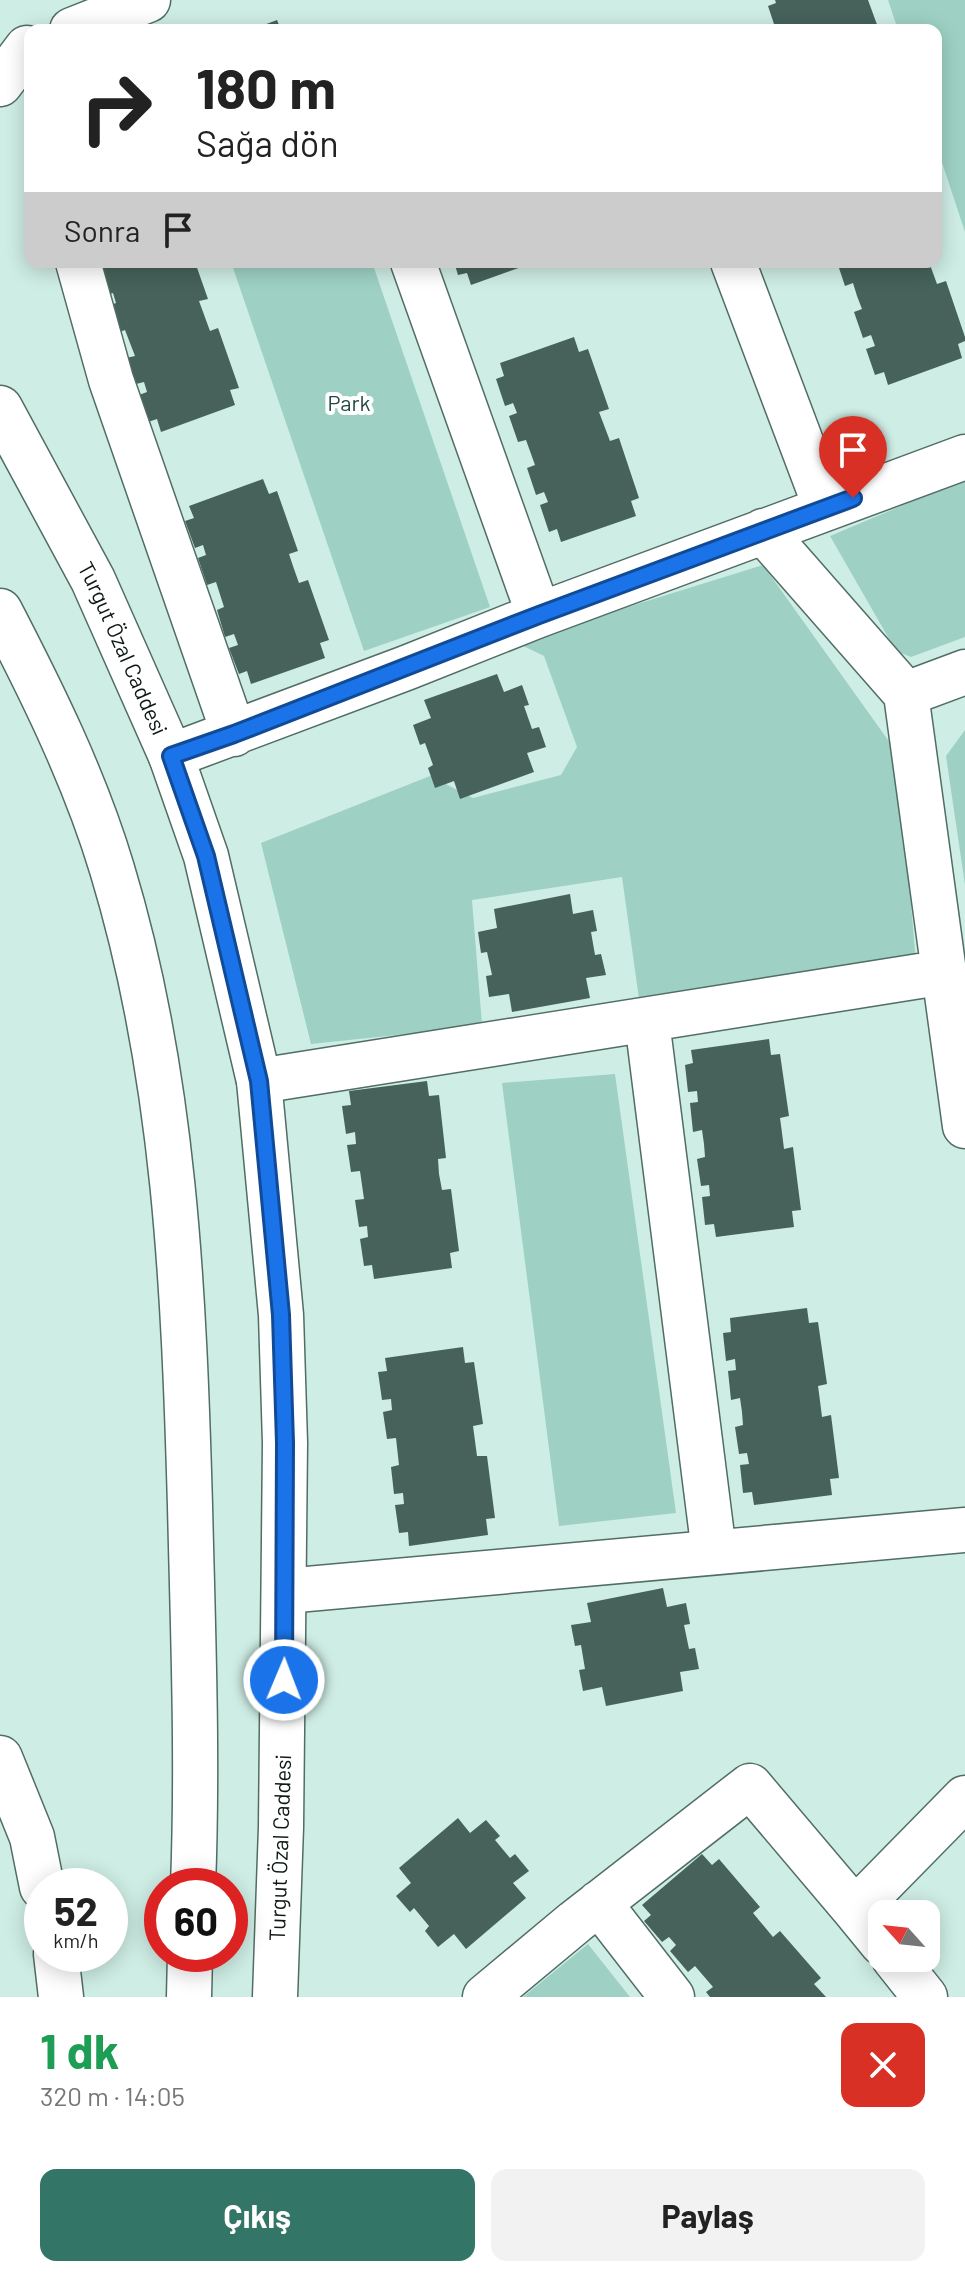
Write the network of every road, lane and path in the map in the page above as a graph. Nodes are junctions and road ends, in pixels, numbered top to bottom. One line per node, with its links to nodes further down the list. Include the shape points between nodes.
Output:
1 (148, 0): 2 (street)
2 (87, 24)
3 (19, 51): 4 (street)
4 (0, 84)
5 (80, 268): 16 (street, via 111,380)
6 (415, 268): 13 (street)
7 (735, 268): 10 (street)
8 (0, 408): 17 (street, Turgut Özal Caddesi, via 93,580)
9 (965, 457): 10 (street)
10 (826, 508): 11 (street)
11 (763, 531): 13 (street); 15 (street)
12 (0, 611): 28 (street, via 62,740 112,869 161,1089 186,1351 197,1780)
13 (539, 615): 16 (street)
14 (965, 672): 15 (street)
15 (906, 694): 18 (street)
16 (234, 734): 17 (street)
17 (171, 756): 20 (street, Turgut Özal Caddesi, via 206,856)
18 (945, 972): 19 (street); 21 (street)
19 (647, 1021): 20 (street); 23 (street)
20 (259, 1081): 24 (street, Turgut Özal Caddesi, via 281,1315)
21 (965, 1126)
22 (965, 1530): 23 (street)
23 (714, 1552): 24 (street)
24 (285, 1591): 37 (street, Turgut Özal Caddesi)
25 (0, 1758): 27 (street, via 32,1837)
26 (965, 1798): 30 (street)
27 (38, 1868)
28 (194, 1868)
29 (599, 1903): 30 (street, via 750,1786); 38 (street); 39 (street)
30 (855, 1910): 31 (street)
31 (868, 1926)
32 (58, 1972): 35 (street)
33 (190, 1972): 36 (street)
34 (905, 1972): 40 (street)
35 (61, 1997)
36 (189, 1997)
37 (275, 1997)
38 (485, 1997)
39 (672, 1997)
40 (925, 1997)

